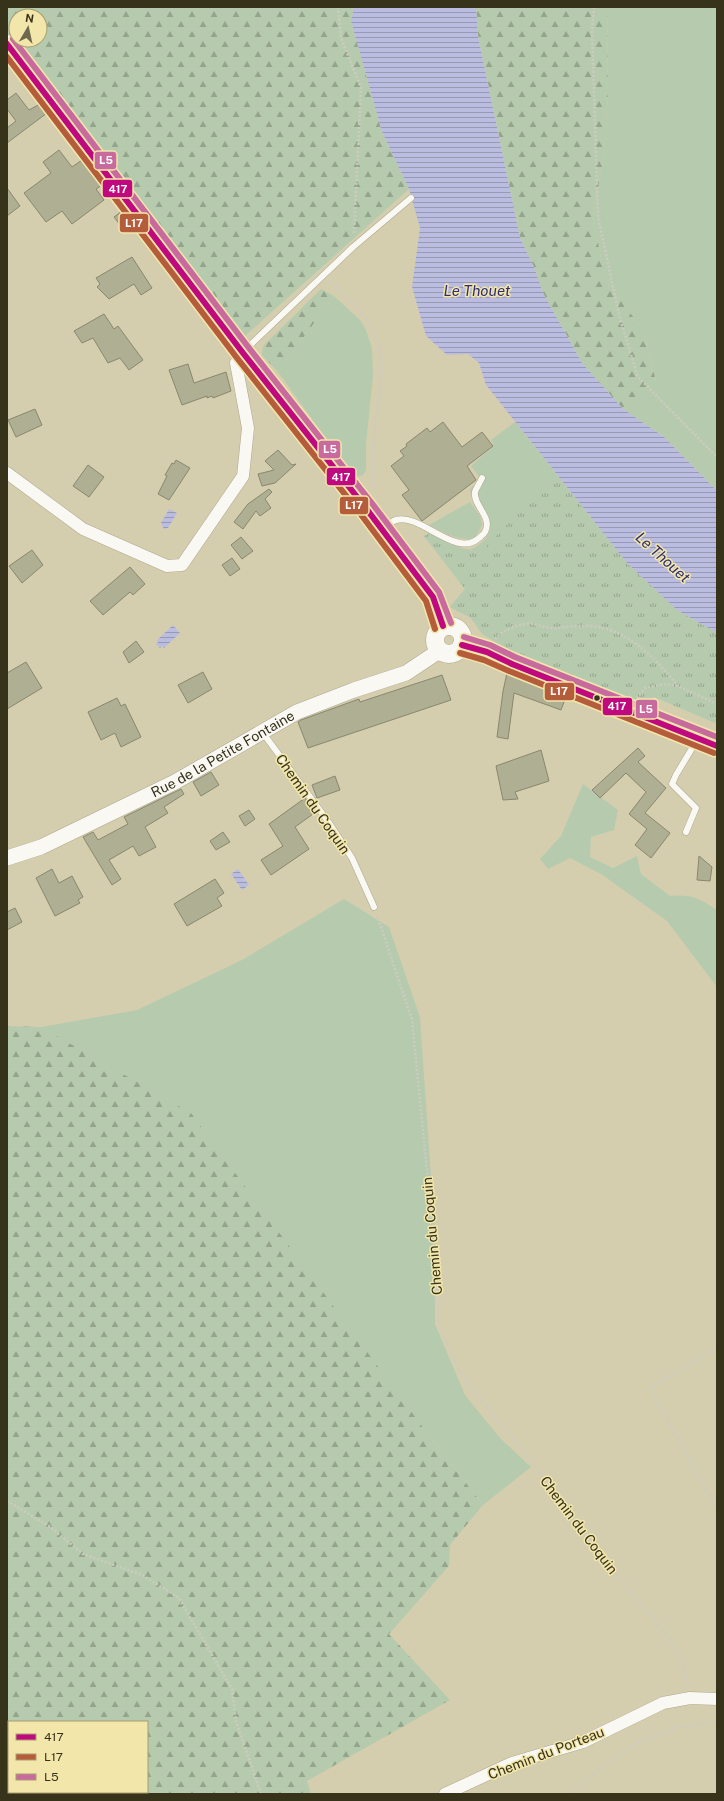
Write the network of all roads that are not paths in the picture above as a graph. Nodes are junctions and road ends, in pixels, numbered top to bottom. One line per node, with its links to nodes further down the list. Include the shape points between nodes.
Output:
1 (7, 44): 3 (main road)
2 (411, 198): 3 (lane, via 353,247)
3 (243, 352): 4 (street, via 236,363 248,428 243,476 182,565 167,566 83,529); 6 (main road)
4 (7, 473)
5 (482, 478): 6 (lane, via 475,491 475,500 487,522 485,532 476,541 463,544 449,540 406,520 396,520)
6 (382, 530): 7 (main road, via 433,597)
7 (443, 626): 8 (main road, via 457,628 462,635); 9 (main road, via 434,638)
8 (462, 645): 9 (main road, via 452,654); 11 (main road, via 487,652)
9 (439, 651): 10 (street, Rue de la Petite Fontaine, via 406,672 298,712)
10 (262, 732): 14 (street, Rue de la Petite Fontaine, via 175,782 95,822 41,847); 15 (lane, Chemin du Coquin, via 352,858)
11 (698, 738): 12 (main road); 13 (lane, via 672,784 696,808)
12 (717, 746)
13 (686, 832)
14 (7, 858)
15 (374, 907)
16 (717, 1699): 17 (street, Chemin du Porteau, via 690,1698 663,1703 583,1742 512,1763)
17 (445, 1794)

